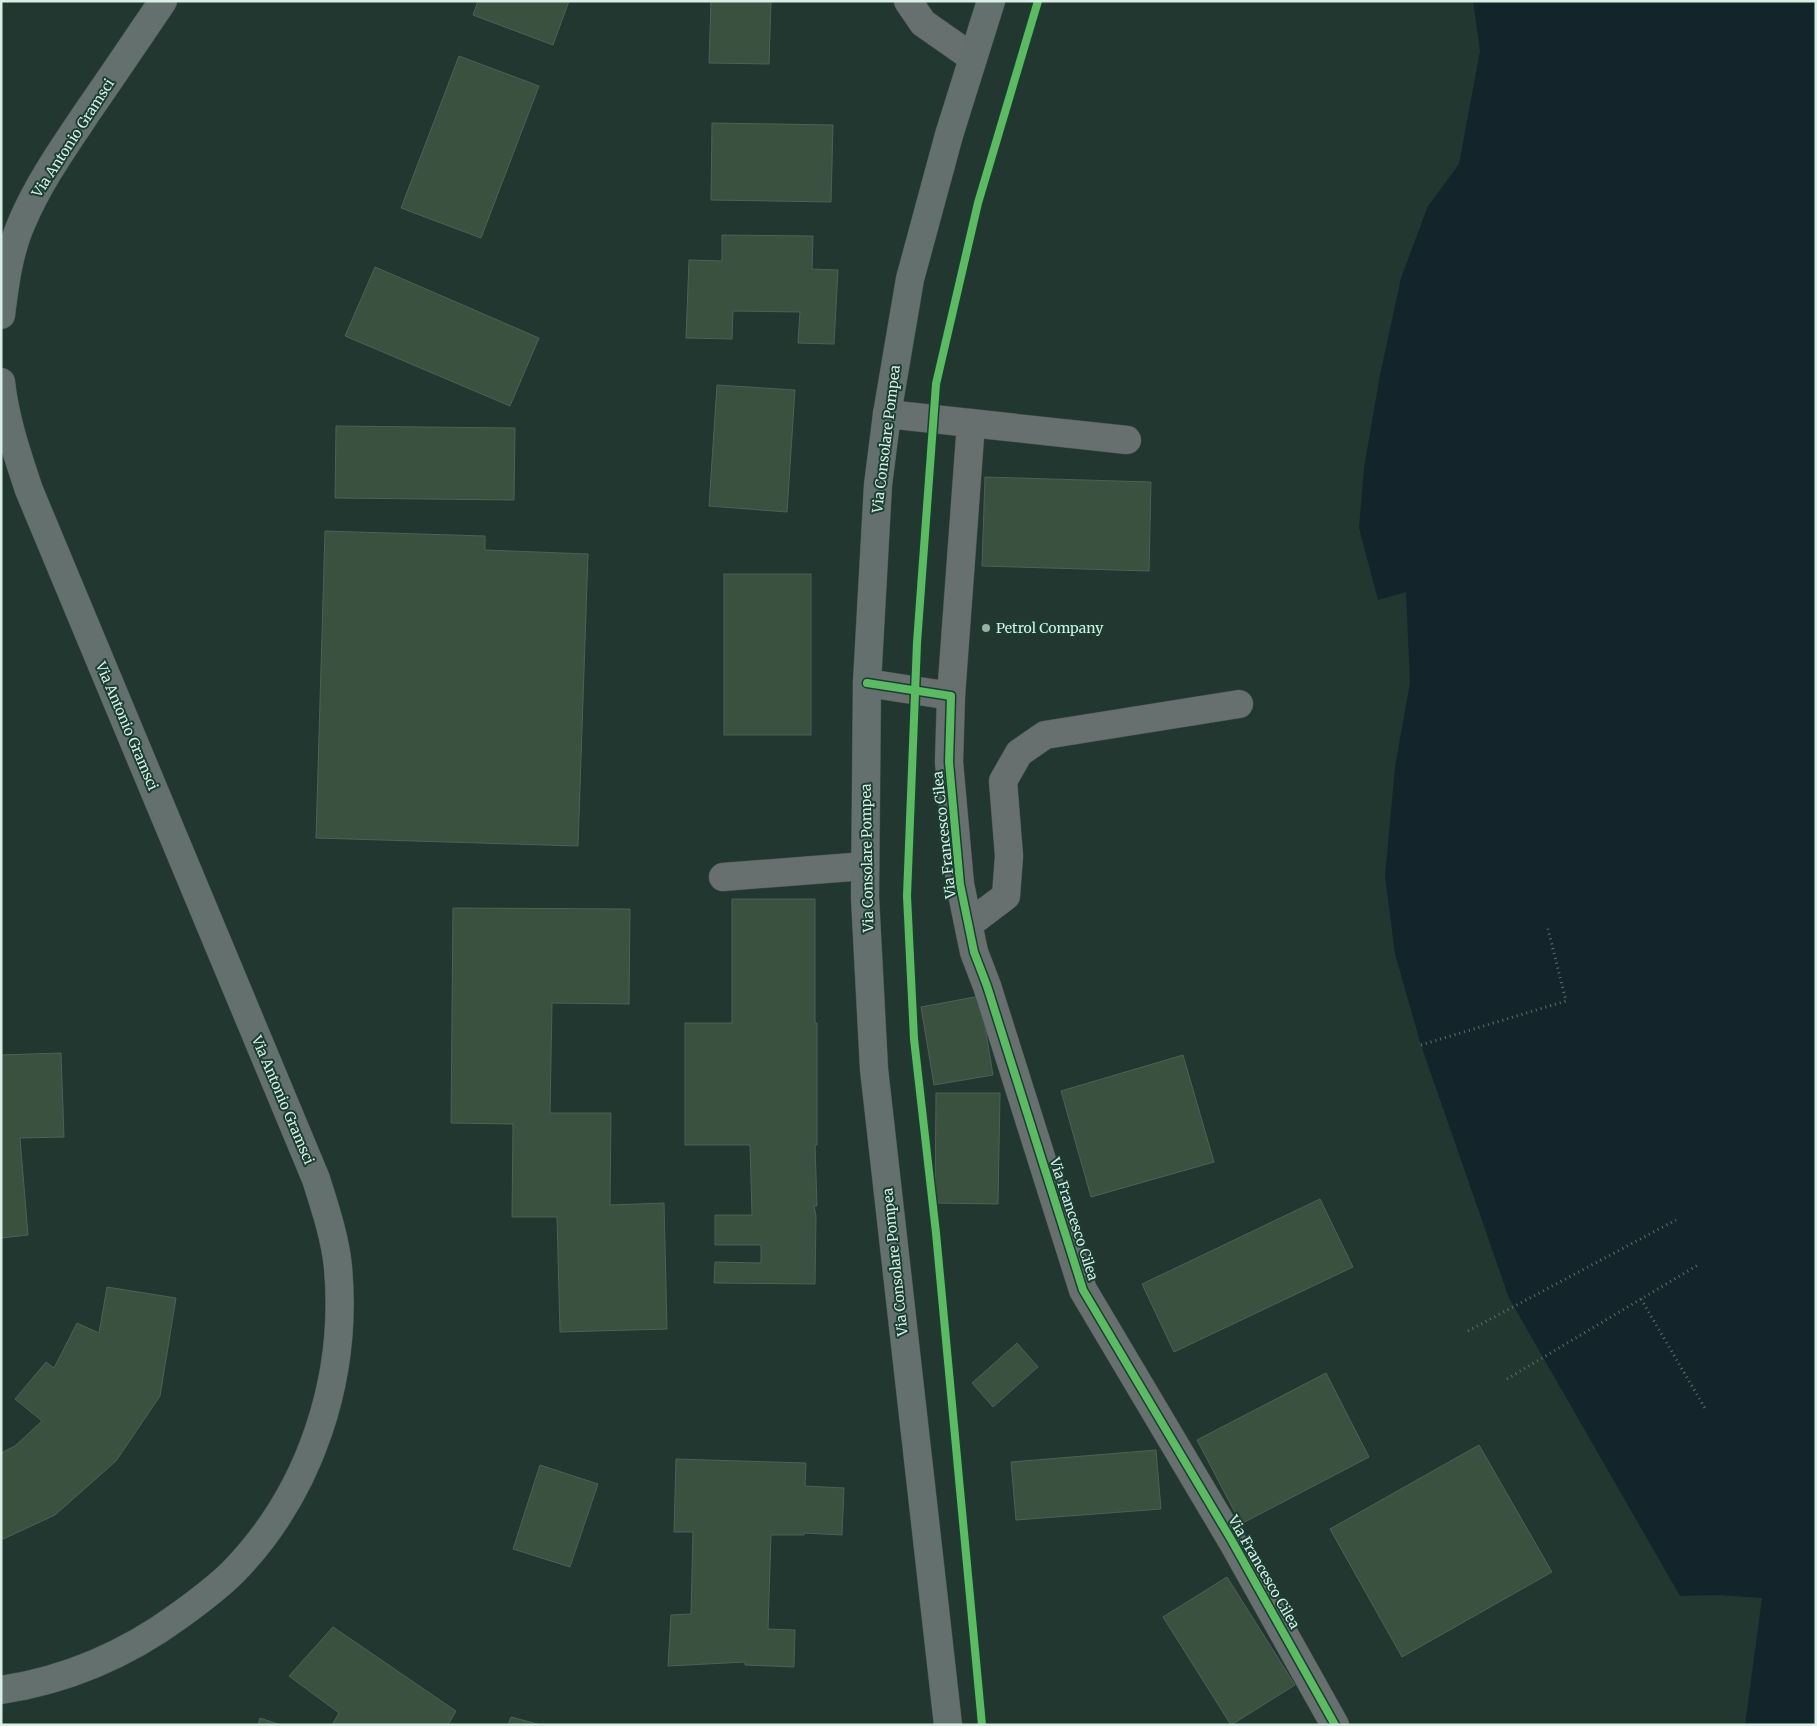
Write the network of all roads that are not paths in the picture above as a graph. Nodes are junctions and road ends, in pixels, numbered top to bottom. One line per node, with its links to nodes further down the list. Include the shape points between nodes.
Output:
1 (163, 1): 5 (main road, Via Antonio Gramsci, via 38,188 12,251)
2 (908, 1): 4 (street, via 923,23)
3 (991, 1): 4 (main road, Via Consolare Pompea)
4 (973, 58): 7 (main road, Via Consolare Pompea, via 910,279)
5 (1, 315)
6 (1, 382): 16 (main road, Via Antonio Gramsci, via 11,435 29,490 316,1180 330,1224 338,1267 339,1314 330,1393 320,1431 304,1468 260,1541 232,1572 187,1610 133,1646 57,1678)
7 (887, 414): 8 (street); 10 (main road, Via Consolare Pompea, via 878,485)
8 (971, 423): 9 (street); 11 (street, Via Francesco Cilea)
9 (1127, 440)
10 (867, 683): 11 (street); 13 (main road, Via Consolare Pompea)
11 (951, 696): 15 (street, Via Francesco Cilea, via 948,762 960,884)
12 (1239, 704): 15 (street, via 1045,735 1019,753 1003,781 1009,856 1006,896)
13 (865, 866): 14 (street); 17 (main road, Via Consolare Pompea, via 874,1070)
14 (723, 877)
15 (968, 924): 18 (street, Via Francesco Cilea, via 974,952 988,986 1083,1290 1232,1541)
16 (1, 1690)
17 (948, 1725)
18 (1335, 1725)

